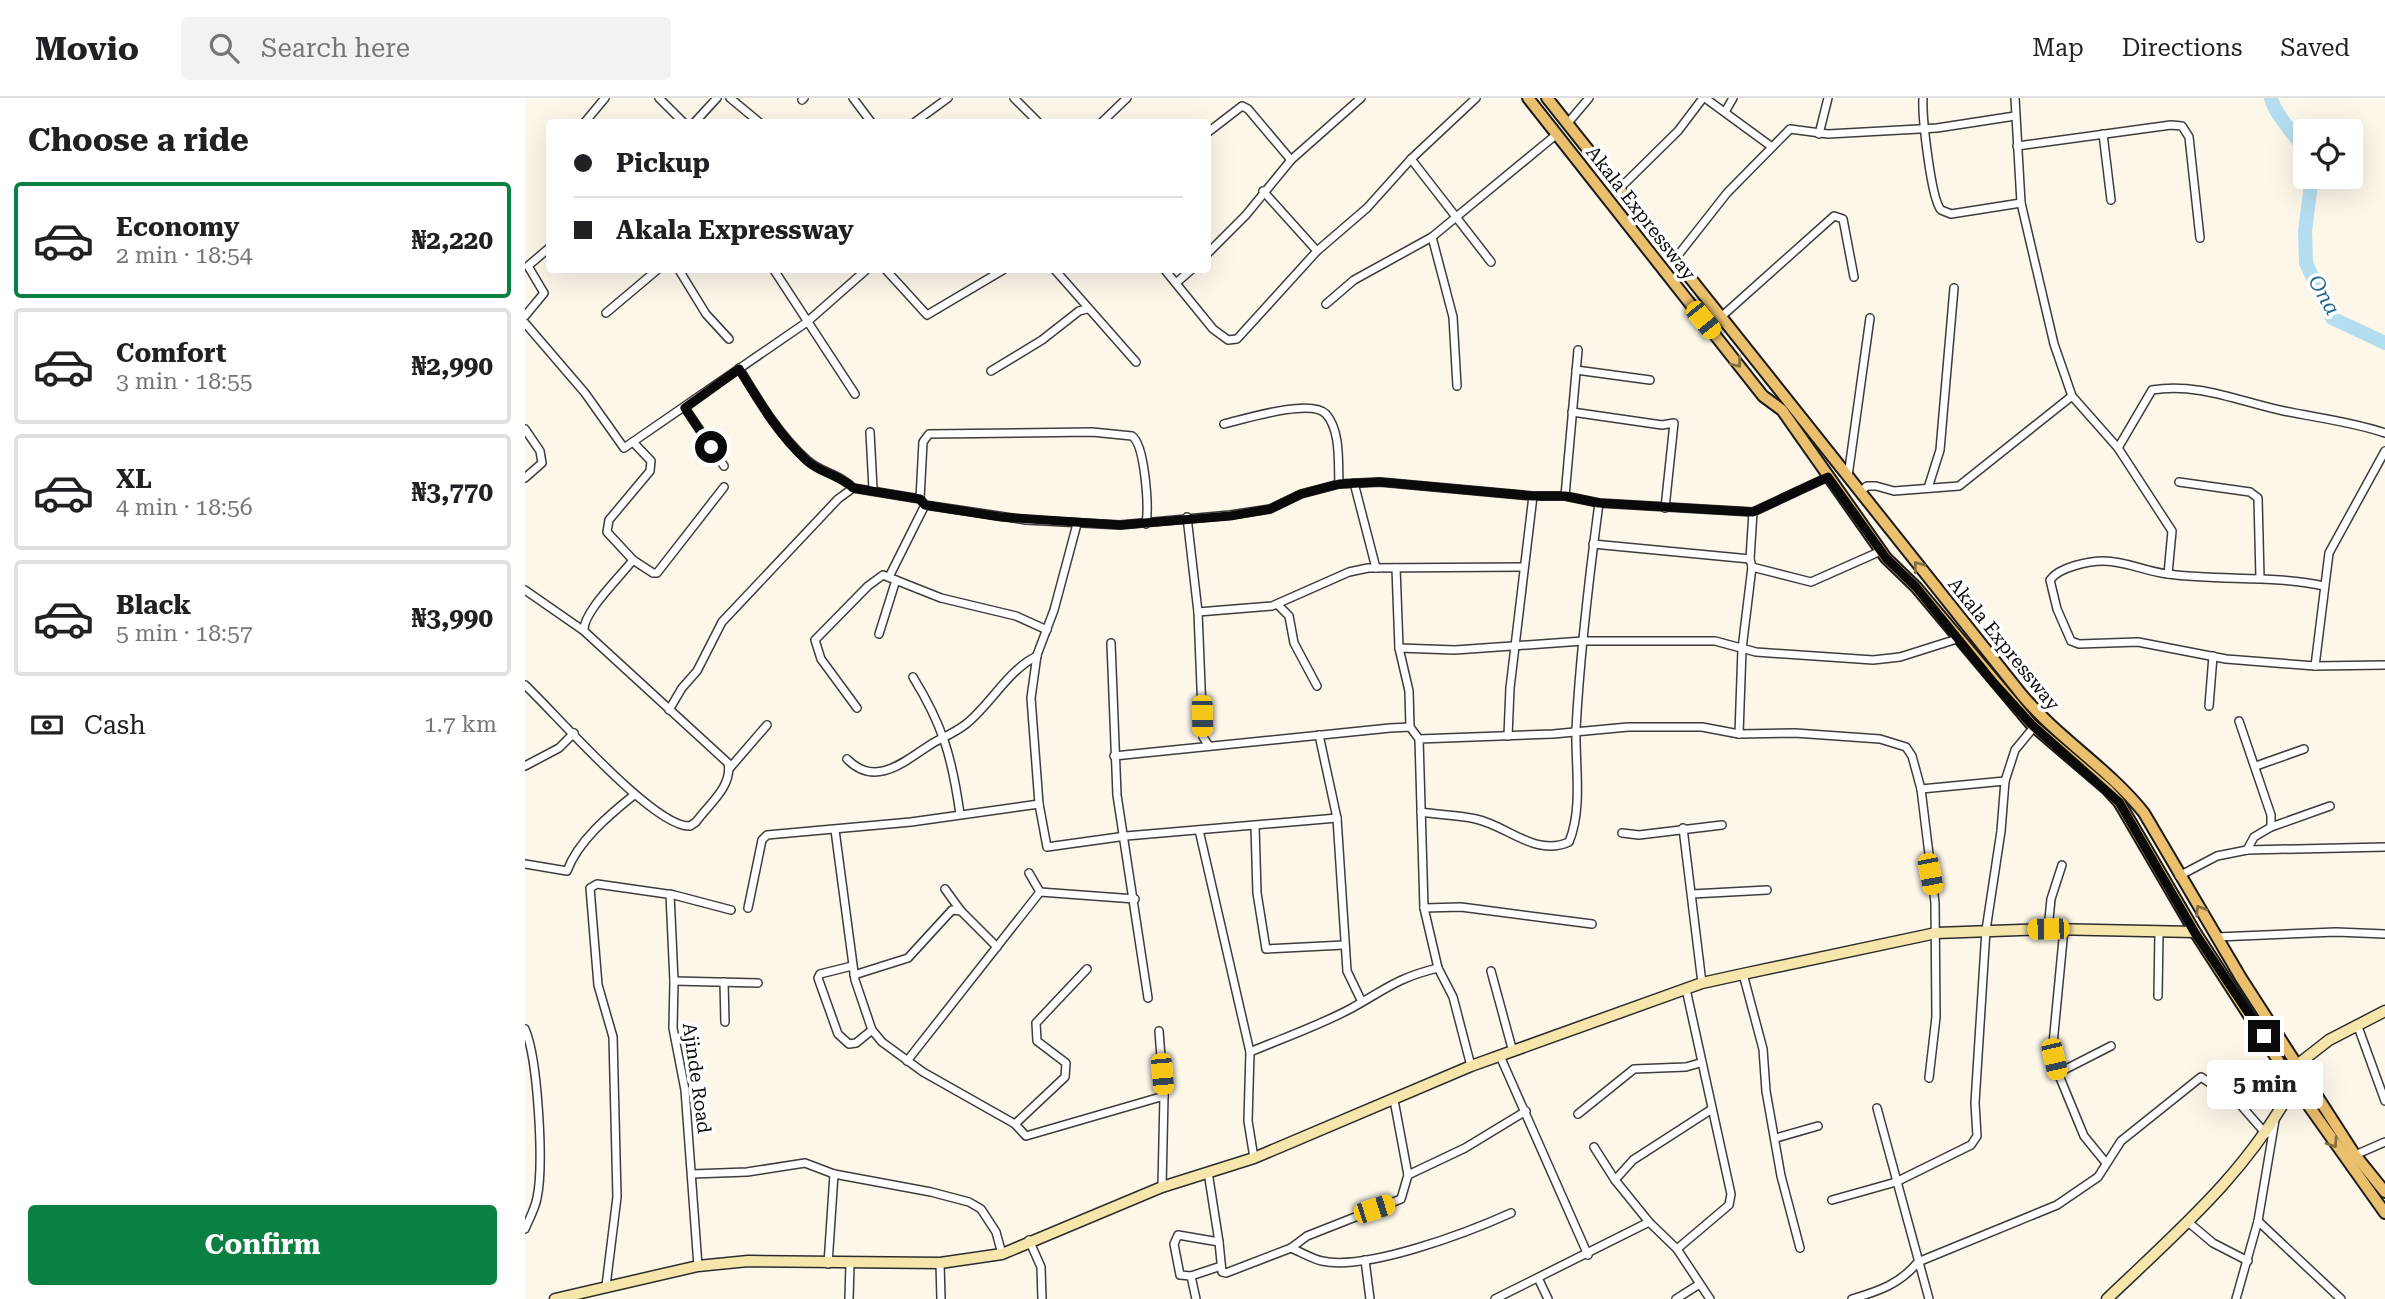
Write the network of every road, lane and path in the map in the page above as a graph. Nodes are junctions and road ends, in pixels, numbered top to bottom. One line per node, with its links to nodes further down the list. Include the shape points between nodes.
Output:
1 (605, 98): 21 (street)
2 (659, 98): 22 (street)
3 (717, 98): 23 (street)
4 (730, 98): 24 (street)
5 (853, 98): 25 (street)
6 (948, 98): 26 (street)
7 (1014, 98): 27 (street)
8 (1127, 98): 28 (street)
9 (1476, 98): 37 (street)
10 (1547, 98): 29 (main road, Akala Expressway)
11 (1589, 98): 29 (street)
12 (1704, 98): 19 (street); 39 (street, via 1678,131)
13 (1733, 98): 19 (street)
14 (1828, 98): 33 (street)
15 (1923, 98): 30 (street)
16 (2015, 98): 20 (street)
17 (1357, 99): 38 (street)
18 (1531, 99): 32 (main road, Akala Expressway)
19 (1725, 112): 36 (street)
20 (2015, 116): 30 (street); 35 (street)
21 (588, 119)
22 (680, 119)
23 (698, 119)
24 (755, 119)
25 (869, 119)
26 (919, 119)
27 (1035, 119)
28 (1106, 119)
29 (1567, 124): 39 (main road, Akala Expressway)
30 (1922, 128): 33 (street); 42 (street, via 1933,198 1941,210 1951,214)
31 (1211, 130): 38 (street, via 1242,106)
32 (1557, 134): 43 (street); 92 (main road, Akala Expressway, one-way to 92, via 1763,396 1782,410)
33 (1819, 134): 36 (street, via 1790,129)
34 (2103, 134): 35 (street); 41 (street); 45 (street, via 2177,124 2186,130)
35 (2017, 146): 42 (street)
36 (1772, 147): 49 (street, via 1727,193)
37 (1411, 159): 43 (street); 48 (street, via 1367,208)
38 (1291, 160): 40 (street)
39 (1619, 189): 49 (main road, Akala Expressway)
40 (1263, 191): 46 (street); 48 (street)
41 (2111, 200)
42 (2021, 203): 80 (street, via 2054,344)
43 (1455, 217): 44 (street); 50 (street)
44 (1432, 237): 63 (street, via 1354,281); 78 (street, via 1453,317)
45 (2200, 238)
46 (1211, 250)
47 (546, 251): 66 (street, via 528,266 544,293)
48 (1317, 251): 61 (street, via 1237,339 1213,329)
49 (1675, 258): 67 (main road, Akala Expressway)
50 (1491, 262)
51 (653, 273): 65 (street)
52 (681, 273): 71 (street, via 706,314)
53 (776, 273): 69 (street)
54 (863, 273): 69 (street)
55 (889, 273): 56 (street, via 927,315)
56 (998, 273)
57 (1058, 273): 64 (street)
58 (1168, 273): 61 (street)
59 (1188, 273): 61 (street)
60 (1854, 277): 67 (street, via 1843,219 1834,216)
61 (1176, 283)
62 (1954, 288): 99 (street, via 1940,450)
63 (1326, 304)
64 (1083, 310): 73 (street); 76 (street)
65 (606, 313)
66 (525, 316)
67 (1721, 317): 91 (main road, Akala Expressway)
68 (1870, 318): 91 (street)
69 (807, 322): 74 (street); 79 (street)
70 (525, 323): 87 (street, via 585,393 621,446)
71 (729, 339)
72 (1578, 350): 75 (street)
73 (1136, 362)
74 (739, 369): 81 (street); 98 (street, via 774,424 808,462)
75 (1576, 370): 77 (street); 82 (street)
76 (991, 371)
77 (1650, 380)
78 (1457, 386)
79 (855, 394)
80 (2072, 396): 88 (street); 99 (street, via 1959,486)
81 (685, 408): 87 (street); 90 (street)
82 (1572, 412): 103 (street); 106 (street, via 1674,423)
83 (1224, 424): 96 (street, via 1299,408 1321,410 1335,434)
84 (525, 429): 93 (street, via 542,457 542,463)
85 (870, 432): 100 (street)
86 (2385, 433): 88 (street, via 2209,390 2165,388 2152,390)
87 (633, 442): 116 (street, via 651,461 650,471 607,525 607,531)
88 (2118, 448): 121 (street, via 2172,531)
89 (2385, 451): 124 (street, via 2329,553)
90 (724, 466)
91 (1848, 476): 101 (main road, Akala Expressway)
92 (1828, 477): 108 (street); 110 (main road, Akala Expressway)
93 (525, 478)
94 (2179, 482): 123 (street, via 2250,492 2258,498)
95 (1354, 483): 96 (street); 102 (street, via 1411,483); 119 (street)
96 (1339, 484): 109 (street, via 1301,494 1270,509)
97 (724, 486): 116 (street, via 657,573)
98 (853, 488): 100 (street); 146 (street, via 722,622 697,671)
99 (1928, 488): 101 (street, via 1894,491 1867,486)
100 (873, 489): 104 (street)
101 (1861, 491): 107 (main road, Akala Expressway)
102 (1533, 496): 103 (street); 118 (street)
103 (1565, 496): 105 (street)
104 (922, 502): 111 (street, via 976,514); 112 (street, via 923,442 929,434 1092,432 1132,436 1138,442 1147,492); 122 (street)
105 (1599, 503): 106 (street); 114 (street)
106 (1665, 508): 108 (street)
107 (1878, 511): 110 (main road); 113 (main road, Akala Expressway)
108 (1753, 512): 117 (street)
109 (1187, 517): 112 (street); 127 (street)
110 (1861, 523): 115 (main road, Akala Expressway)
111 (1077, 524): 112 (street); 128 (street)
112 (1146, 524)
113 (1896, 536): 115 (main road); 188 (main road, Akala Expressway, one-way to 113, via 2144,813 2124,789 2033,708)
114 (1593, 544): 117 (street); 132 (street)
115 (1884, 554): 117 (street, via 1811,582); 131 (main road, Akala Expressway)
116 (633, 560): 129 (street, via 595,604)
117 (1751, 563): 136 (street)
118 (1524, 567): 120 (street); 134 (street)
119 (1376, 568): 120 (street); 126 (street, via 1349,572)
120 (1396, 568): 135 (street)
121 (2168, 574): 123 (street); 138 (street, via 2106,561 2069,569 2050,580 2071,641 2138,642)
122 (893, 578): 128 (street, via 941,598 1016,616); 130 (street); 145 (street, via 883,575 868,586 815,640 821,659)
123 (2260, 578): 124 (street)
124 (2324, 586): 140 (street)
125 (525, 590): 129 (street)
126 (1278, 605): 127 (street); 143 (street, via 1289,616 1294,643)
127 (1198, 612): 157 (street)
128 (1047, 630): 137 (street)
129 (584, 631): 146 (street)
130 (879, 634)
131 (1957, 639): 136 (street, via 1900,657 1873,660); 150 (main road, Akala Expressway)
132 (1583, 641): 134 (street); 136 (street, via 1715,641); 151 (street)
133 (1111, 643): 162 (street)
134 (1516, 647): 135 (street); 155 (street)
135 (1399, 648): 149 (street, via 1409,691)
136 (1744, 649): 153 (street)
137 (1037, 656): 156 (street, via 1022,665 967,723); 170 (street, via 1031,698)
138 (2213, 656): 140 (street); 144 (street)
139 (2385, 665): 140 (street)
140 (2315, 666)
141 (913, 677): 156 (street)
142 (525, 685): 152 (street)
143 (1317, 686)
144 (2209, 706)
145 (857, 708)
146 (669, 710): 166 (street, via 728,763)
147 (2239, 721): 165 (street)
148 (767, 725): 166 (street)
149 (1410, 727): 154 (street); 158 (street)
150 (2034, 727): 167 (street, via 2015,751); 205 (main road, Akala Expressway, via 2119,802)
151 (1576, 731): 153 (street, via 1702,727); 155 (street); 172 (street, via 1577,781 1569,842 1542,847 1476,819)
152 (574, 733): 164 (street, via 559,748); 169 (street)
153 (1739, 734): 168 (street, via 1795,733 1895,743 1906,747 1912,756)
154 (1319, 735): 159 (street); 174 (street)
155 (1508, 736): 158 (street)
156 (945, 737): 163 (street, via 893,769 863,771); 173 (street)
157 (1203, 737): 159 (street); 160 (street)
158 (1419, 738): 172 (street)
159 (1209, 746): 160 (street)
160 (1193, 749): 162 (street)
161 (2304, 750): 165 (street)
162 (1114, 756): 182 (street)
163 (847, 759)
164 (525, 766)
165 (2256, 766): 177 (street)
166 (729, 769): 169 (street, via 726,785 690,826 680,825)
167 (2005, 781): 168 (street); 202 (street)
168 (1921, 789): 204 (street)
169 (634, 796): 185 (street, via 596,829 567,872)
170 (1039, 804): 173 (street); 182 (street, via 1047,847)
171 (2330, 806): 177 (street)
172 (1421, 811): 196 (street)
173 (960, 814): 179 (street)
174 (1337, 818): 176 (street); 208 (street)
175 (1722, 825): 178 (street)
176 (1255, 826): 180 (street); 208 (street, via 1257,893 1266,949)
177 (2271, 827): 184 (street, via 2254,837)
178 (1683, 828): 181 (street); 193 (street)
179 (835, 830): 195 (street, via 767,835 762,840); 210 (street)
180 (1199, 830): 182 (street); 231 (street)
181 (1622, 833)
182 (1126, 836): 194 (street)
183 (2385, 847): 184 (street)
184 (2247, 850): 188 (street, via 2217,856)
185 (525, 864)
186 (2062, 865): 200 (street, via 2050,899)
187 (1028, 873): 191 (street)
188 (2179, 876): 207 (main road, Akala Expressway, one-way to 188)
189 (945, 889): 198 (street)
190 (1767, 890): 193 (street)
191 (1040, 892): 194 (street); 209 (street)
192 (670, 894): 197 (street); 216 (street, Ajinde Road); 291 (street, via 597,884 590,888 598,985 613,1049 617,1197)
193 (1692, 894): 219 (street)
194 (1135, 900): 222 (street)
195 (748, 908)
196 (1424, 908): 199 (street, via 1461,907); 212 (street)
197 (731, 910)
198 (961, 911): 209 (street); 215 (street, via 952,910 908,958)
199 (1592, 923)
200 (2048, 929): 201 (street); 202 (street)
201 (2064, 929): 203 (street); 238 (street, via 2053,1044)
202 (1986, 930): 204 (street); 263 (street, via 1977,1136 1971,1145)
203 (2159, 932): 205 (street); 221 (street)
204 (1936, 933): 214 (street); 239 (street)
205 (2195, 933): 240 (main road, Akala Expressway)
206 (2385, 934): 207 (street)
207 (2217, 937): 236 (main road, Akala Expressway)
208 (1344, 945): 223 (street, via 1347,971)
209 (996, 947): 234 (street)
210 (852, 966): 215 (street); 228 (street, via 818,978 843,1040 856,1043)
211 (1087, 968): 249 (street, via 1036,1023 1035,1037 1066,1063 1065,1077)
212 (1438, 968): 223 (street, via 1410,974); 237 (street, via 1453,997)
213 (1490, 971): 232 (street)
214 (1743, 974): 219 (street); 252 (street, via 1763,1049)
215 (854, 975): 228 (street)
216 (674, 981): 217 (street); 259 (street, Ajinde Road, via 673,1028 685,1090)
217 (724, 982): 218 (street); 225 (street)
218 (758, 983)
219 (1702, 983): 220 (street)
220 (1686, 989): 232 (street); 235 (street)
221 (2158, 996)
222 (1148, 998)
223 (1361, 1000): 231 (street)
224 (2385, 1011): 226 (street)
225 (725, 1022)
226 (2357, 1024): 236 (street); 243 (street)
227 (525, 1029): 272 (street, via 537,1087 539,1171 537,1198)
228 (872, 1030): 234 (street)
229 (1159, 1031): 241 (street)
230 (2111, 1046): 238 (street)
231 (1250, 1052): 256 (street, via 1248,1121)
232 (1513, 1052): 233 (street)
233 (1500, 1056): 237 (street); 246 (street)
234 (907, 1060): 249 (street)
235 (1700, 1063): 245 (street); 247 (street, via 1634,1069)
236 (2297, 1065): 255 (main road, Akala Expressway)
237 (1471, 1066): 242 (street)
238 (2058, 1073): 257 (street, via 2084,1136)
239 (1929, 1078)
240 (2294, 1085): 248 (street); 268 (main road, Akala Expressway, one-way to 268)
241 (1164, 1096): 249 (street, via 1029,1136); 264 (street)
242 (1394, 1100): 256 (street); 261 (street)
243 (2385, 1101)
244 (1877, 1108): 263 (street)
245 (1711, 1109): 262 (street, via 1633,1160); 277 (street, via 1731,1194 1729,1205)
246 (1526, 1111): 261 (street); 279 (street)
247 (1578, 1114)
248 (2275, 1120): 251 (street); 270 (street)
249 (1015, 1124)
250 (1818, 1126): 252 (street)
251 (2266, 1134): 257 (street, via 2238,1102 2201,1077 2121,1141); 269 (street, via 2215,1197)
252 (1776, 1138): 276 (street)
253 (2385, 1142): 255 (street)
254 (1594, 1147): 262 (street)
255 (2355, 1155): 265 (main road, Akala Expressway)
256 (1254, 1158): 258 (street)
257 (2106, 1163): 282 (street, via 2098,1177 2057,1205)
258 (1208, 1172): 264 (street); 274 (street)
259 (692, 1174): 260 (street, via 805,1163); 286 (street, Ajinde Road)
260 (834, 1174): 278 (street, via 969,1202 988,1214); 284 (street)
261 (1408, 1175): 275 (street, via 1401,1199 1307,1236)
262 (1615, 1180): 271 (street)
263 (1896, 1182): 266 (street); 282 (street)
264 (1162, 1187): 273 (street)
265 (2385, 1192)
266 (1832, 1200)
267 (1511, 1213): 280 (street, via 1476,1229)
268 (2385, 1213)
269 (2187, 1222): 281 (street, via 2213,1243); 304 (street)
270 (2259, 1222): 281 (street); 306 (street)
271 (1649, 1223): 277 (street); 279 (street)
272 (525, 1229)
273 (1030, 1240): 278 (street); 295 (street, via 1041,1267)
274 (1219, 1241): 287 (street); 288 (street, via 1178,1235 1174,1244 1177,1268 1180,1275)
275 (1291, 1248): 280 (street, via 1322,1262); 287 (street, via 1226,1273)
276 (1800, 1248)
277 (1677, 1249): 290 (street)
278 (1002, 1254): 283 (street)
279 (1588, 1255): 289 (street)
280 (1365, 1260): 297 (street)
281 (2248, 1261): 305 (street)
282 (1918, 1262): 302 (street, via 1905,1278); 303 (street)
283 (940, 1263): 285 (street); 294 (street)
284 (828, 1264): 285 (street); 286 (street, via 748,1261)
285 (850, 1264): 293 (street)
286 (698, 1266): 291 (street)
287 (1221, 1266): 288 (street)
288 (1191, 1276): 296 (street)
289 (1539, 1280): 298 (street); 299 (street)
290 (1698, 1285): 300 (street); 301 (street)
291 (606, 1286): 292 (street)
292 (555, 1299)
293 (849, 1299)
294 (941, 1299)
295 (1042, 1299)
296 (1196, 1299)
297 (1370, 1299)
298 (1495, 1299)
299 (1548, 1299)
300 (1677, 1299)
301 (1710, 1299)
302 (1852, 1299)
303 (1929, 1299)
304 (2107, 1299)
305 (2236, 1299)
306 (2341, 1299)

